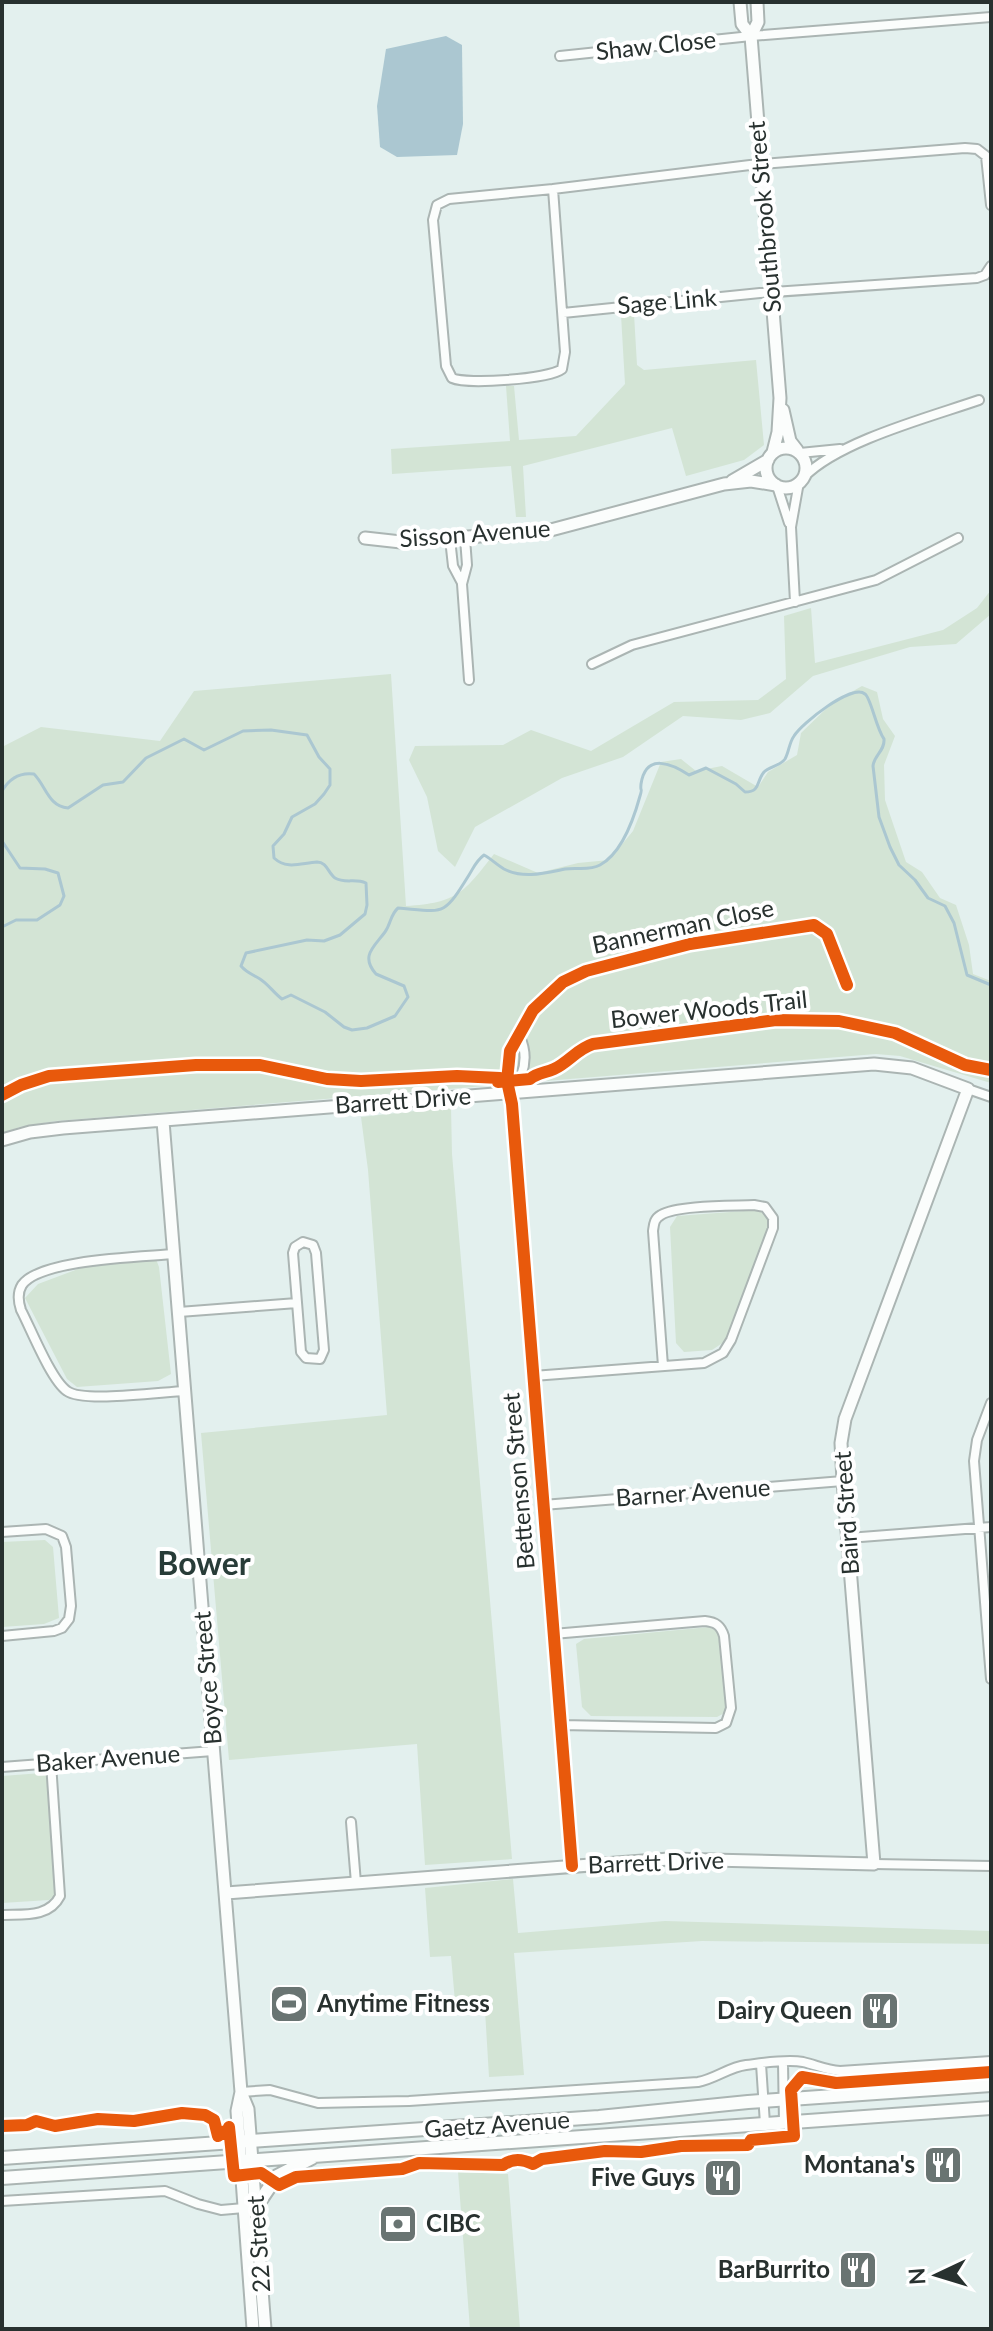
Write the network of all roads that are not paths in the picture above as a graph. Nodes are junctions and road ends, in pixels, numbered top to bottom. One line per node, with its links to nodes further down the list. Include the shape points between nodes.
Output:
1 (740, 2): 4 (street, Southbrook Street, via 742,24)
2 (757, 2): 4 (street, Southbrook Street, via 758,22)
3 (991, 17): 4 (street, Shaw Close)
4 (751, 36): 5 (street, Shaw Close); 6 (street, Southbrook Street)
5 (560, 56)
6 (761, 164): 7 (street); 8 (street, via 972,148 988,162); 10 (street, Southbrook Street)
7 (553, 189): 11 (street); 11 (street, via 449,199 437,205 433,220 446,366 452,378 467,382 557,373 565,361)
8 (991, 205)
9 (991, 266): 10 (street, Sage Link, via 977,278)
10 (772, 292): 11 (street, Sage Link); 12 (street, Southbrook Street)
11 (563, 313)
12 (780, 398): 15 (street, Southbrook Street, via 790,441); 16 (street, Southbrook Street)
13 (979, 400): 14 (street)
14 (845, 448): 15 (street); 17 (street, via 814,466)
15 (798, 452): 16 (street, via 784,448); 17 (street, via 805,463)
16 (770, 456): 18 (street, Sisson Avenue); 19 (street, via 768,477)
17 (802, 480): 19 (street, via 787,488); 20 (street)
18 (724, 484): 19 (street, Sisson Avenue); 22 (street, Sisson Avenue, via 547,531)
19 (776, 485): 20 (street)
20 (791, 527): 26 (street)
21 (365, 538): 24 (street, Sisson Avenue)
22 (465, 538): 24 (street, Sisson Avenue); 25 (street)
23 (958, 538): 26 (street, via 876,580)
24 (450, 539): 25 (street, via 453,566)
25 (462, 584): 28 (street)
26 (795, 602): 27 (street, via 632,645)
27 (592, 664)
28 (469, 680)
29 (847, 985): 30 (street, Bannerman Close, via 824,930 801,925 690,944 586,971 543,998)
30 (520, 1037): 32 (street, Bettenson Street, via 510,1051); 32 (street, via 526,1051 521,1080)
31 (968, 1089): 32 (street, Barrett Drive, via 920,1070 874,1064); 33 (street, Barrett Drive); 43 (street, Baird Street, via 845,1419)
32 (511, 1093): 34 (street, Barrett Drive); 40 (street, Bettenson Street)
33 (991, 1097)
34 (163, 1121): 35 (street, Barrett Drive, via 45,1130); 36 (street, Boyce Street)
35 (2, 1140)
36 (174, 1254): 38 (street, Boyce Street); 41 (street, via 67,1265 32,1277 22,1285 19,1298 54,1375 68,1392 87,1397)
37 (297, 1303): 37 (street, via 301,1352 320,1359 324,1350 316,1253 313,1245 303,1242 293,1253); 38 (street)
38 (179, 1312): 41 (street, Boyce Street)
39 (663, 1366): 39 (street, via 708,1362 728,1346 773,1228 765,1207 673,1211 654,1221); 40 (street)
40 (533, 1376): 44 (street, Bettenson Street)
41 (185, 1391): 53 (street, Boyce Street)
42 (991, 1403): 46 (street, via 974,1451)
43 (843, 1481): 44 (street, Barner Avenue); 48 (street, Baird Street)
44 (543, 1505): 49 (street, Bettenson Street)
45 (991, 1527): 46 (street)
46 (979, 1528): 48 (street); 51 (street)
47 (2, 1532): 50 (street, via 46,1529 62,1536 71,1606 69,1619 58,1630)
48 (848, 1538): 57 (street, Baird Street)
49 (553, 1634): 52 (street, Bettenson Street); 52 (street, via 715,1623 724,1636 731,1708 726,1723 716,1728)
50 (2, 1636)
51 (991, 1679)
52 (561, 1725): 58 (street, Bettenson Street)
53 (213, 1751): 54 (street, Baker Avenue); 61 (street, Boyce Street)
54 (51, 1763): 55 (street, Baker Avenue); 62 (street, via 60,1896 45,1911)
55 (2, 1767)
56 (351, 1822): 60 (street)
57 (874, 1864): 58 (street, Barrett Drive, via 689,1858); 59 (street, Barrett Drive)
58 (572, 1866): 60 (street, Barrett Drive)
59 (991, 1866)
60 (356, 1883): 61 (street, Barrett Drive)
61 (226, 1893): 67 (street, Boyce Street)
62 (2, 1915)
63 (991, 2061): 64 (street, via 840,2071)
64 (783, 2063): 65 (street); 68 (street)
65 (761, 2064): 67 (street, via 739,2066 698,2082 409,2101 318,2103 270,2090); 69 (street)
66 (991, 2085): 68 (main road, Gaetz Avenue)
67 (241, 2092): 73 (street, Boyce Street, via 248,2109)
68 (784, 2100): 69 (main road, Gaetz Avenue); 71 (street)
69 (763, 2101): 72 (street); 73 (main road, Gaetz Avenue)
70 (991, 2108): 71 (main road, Gaetz Avenue)
71 (784, 2123): 72 (main road, Gaetz Avenue)
72 (765, 2124): 74 (main road, Gaetz Avenue)
73 (246, 2143): 75 (main road, Gaetz Avenue); 76 (street, 22 Street)
74 (318, 2155): 76 (main road, Gaetz Avenue); 79 (main road, via 277,2176)
75 (2, 2158)
76 (247, 2160): 77 (main road, Gaetz Avenue); 79 (street, 22 Street)
77 (2, 2178)
78 (2, 2201): 79 (street, via 165,2191 221,2210)
79 (251, 2208): 80 (street, 22 Street); 81 (street, 22 Street)
80 (253, 2329)
81 (265, 2329)

